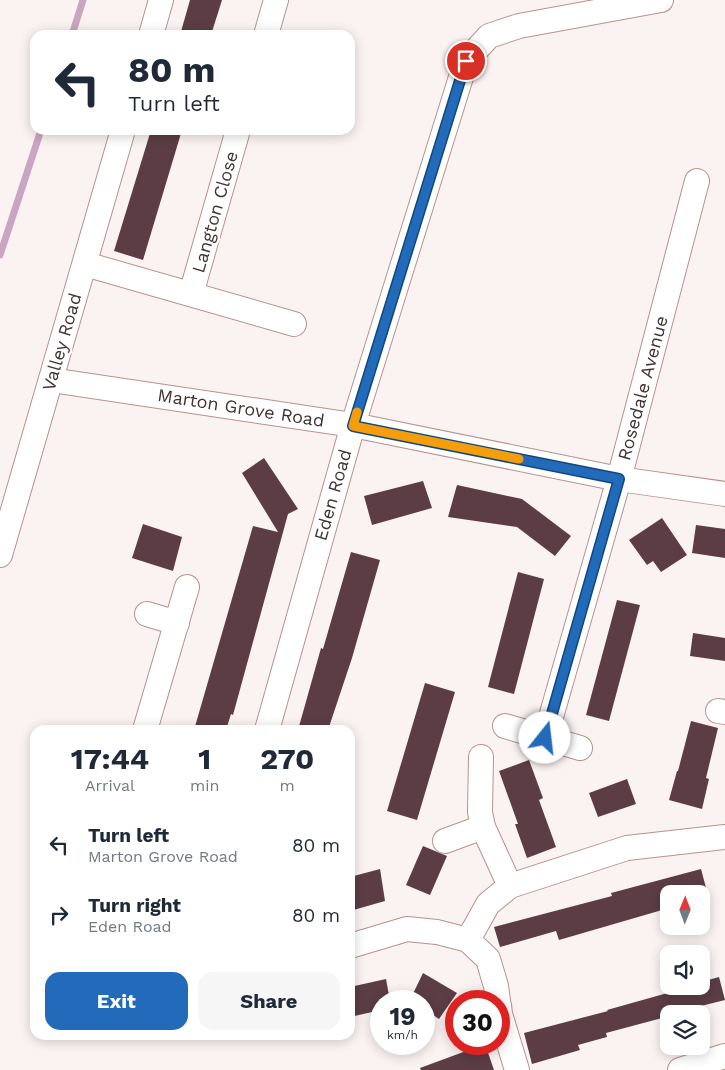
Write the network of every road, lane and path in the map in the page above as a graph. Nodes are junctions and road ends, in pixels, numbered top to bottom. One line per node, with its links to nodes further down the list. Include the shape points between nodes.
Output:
1 (161, 0): 4 (street)
2 (276, 0): 5 (street)
3 (661, 0): 13 (street, Eden Road, via 519,26 489,36 466,61)
4 (152, 30)
5 (267, 30)
6 (122, 135): 9 (street, Valley Road)
7 (237, 135): 10 (street, Langton Close)
8 (696, 181): 14 (street, Rosedale Avenue)
9 (84, 264): 10 (street, Langton Close); 12 (street, Valley Road)
10 (191, 294): 11 (street, Langton Close)
11 (294, 324)
12 (51, 380): 13 (street, Marton Grove Road); 16 (street, Valley Road)
13 (353, 426): 14 (street, Marton Grove Road); 21 (street, Eden Road)
14 (619, 479): 15 (street, Marton Grove Road); 23 (street, Rosedale Avenue)
15 (725, 494)
16 (0, 555)
17 (187, 587): 19 (street)
18 (147, 614): 19 (street)
19 (177, 623): 20 (street)
20 (146, 725)
21 (267, 725)
22 (505, 726): 23 (street)
23 (545, 738): 24 (street)
24 (580, 748)
25 (482, 757): 26 (street, via 480,812)
26 (483, 827): 28 (street); 29 (street)
27 (725, 837): 29 (street, via 627,848)
28 (445, 841)
29 (510, 886): 30 (street, via 488,904)
30 (468, 940): 31 (street, via 437,932 407,930); 32 (street, via 488,959)
31 (355, 945)
32 (497, 990)
33 (510, 1047): 35 (street)
34 (725, 1056): 36 (street)
35 (517, 1070)
36 (680, 1070)

